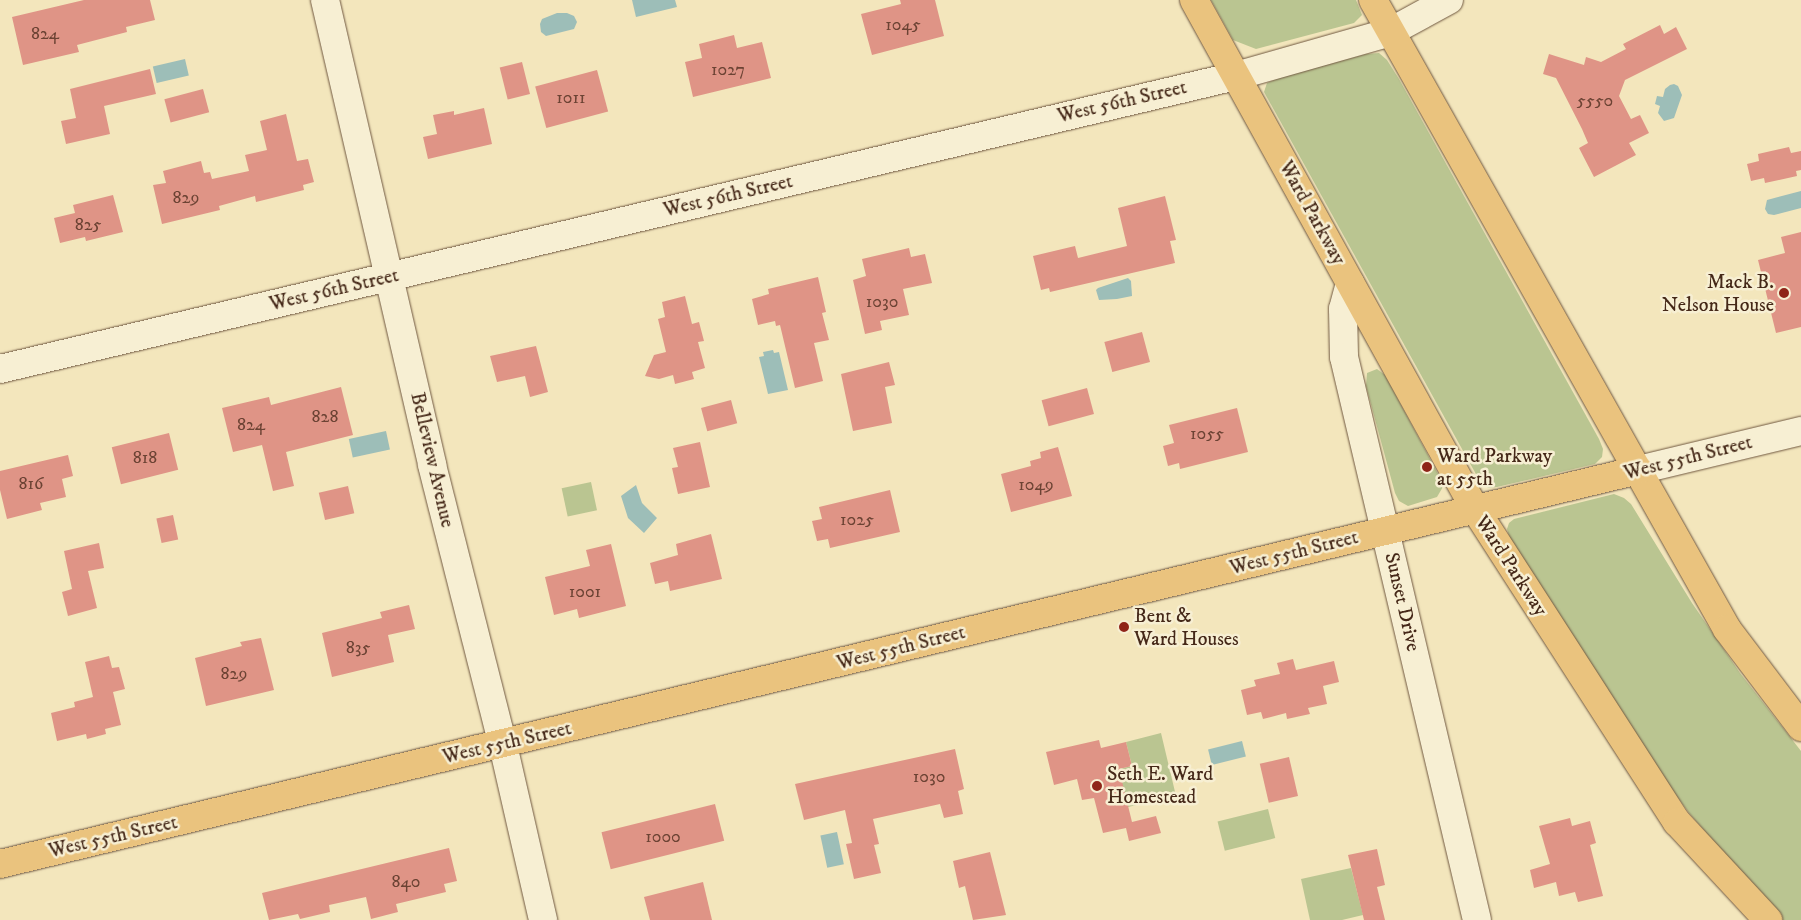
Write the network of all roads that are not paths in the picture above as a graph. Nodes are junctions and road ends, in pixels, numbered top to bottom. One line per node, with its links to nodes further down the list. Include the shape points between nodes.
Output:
1 (325, 0): 7 (street, Belleview Avenue)
2 (1194, 0): 6 (main road, Ward Parkway)
3 (1373, 0): 5 (main road)
4 (1448, 0): 5 (street, West 56th Street)
5 (1390, 32): 6 (street, West 56th Street); 11 (main road)
6 (1236, 76): 7 (street, West 56th Street); 8 (main road, Ward Parkway)
7 (390, 277): 9 (street, West 56th Street); 15 (street, Belleview Avenue, via 432,465)
8 (1350, 283): 12 (main road, Ward Parkway); 13 (street, Sunset Drive, via 1343,309 1344,357)
9 (0, 369)
10 (1801, 431): 11 (street, West 55th Street)
11 (1638, 470): 12 (main road, West 55th Street); 14 (main road, via 1727,629)
12 (1475, 510): 13 (main road, West 55th Street); 19 (main road, Ward Parkway, via 1678,822)
13 (1385, 531): 15 (main road, West 55th Street); 18 (street, Sunset Drive)
14 (1801, 727)
15 (503, 744): 16 (main road, West 55th Street); 17 (street, Belleview Avenue)
16 (0, 864)
17 (543, 920)
18 (1477, 920)
19 (1768, 920)

